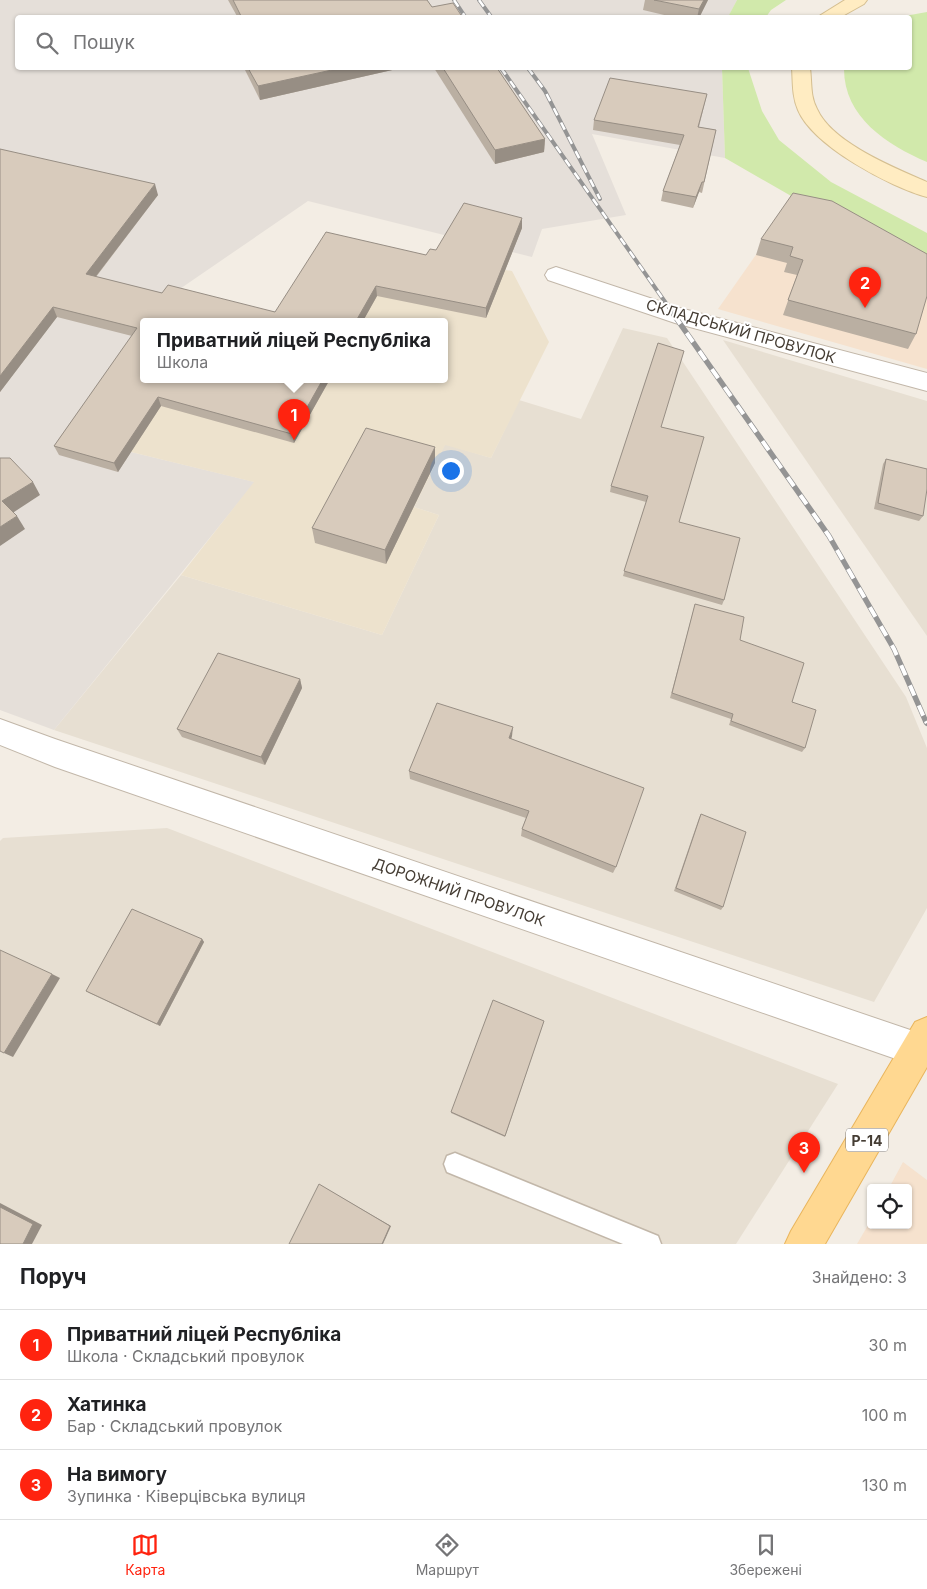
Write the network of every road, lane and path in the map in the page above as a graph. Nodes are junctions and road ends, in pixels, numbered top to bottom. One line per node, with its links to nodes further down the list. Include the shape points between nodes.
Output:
1 (858, 0): 2 (main road)
2 (830, 15)
3 (802, 70): 4 (main road, via 802,96 816,124 862,161)
4 (927, 190)
5 (556, 275): 6 (street, СКЛАДСЬКИЙ ПРОВУЛОК, via 675,314)
6 (927, 382)
7 (0, 732): 8 (street, ДОРОЖНИЙ ПРОВУЛОК)
8 (923, 1042): 11 (main road, Р-14)
9 (455, 1164): 10 (lane)
10 (650, 1244)
11 (804, 1244)

